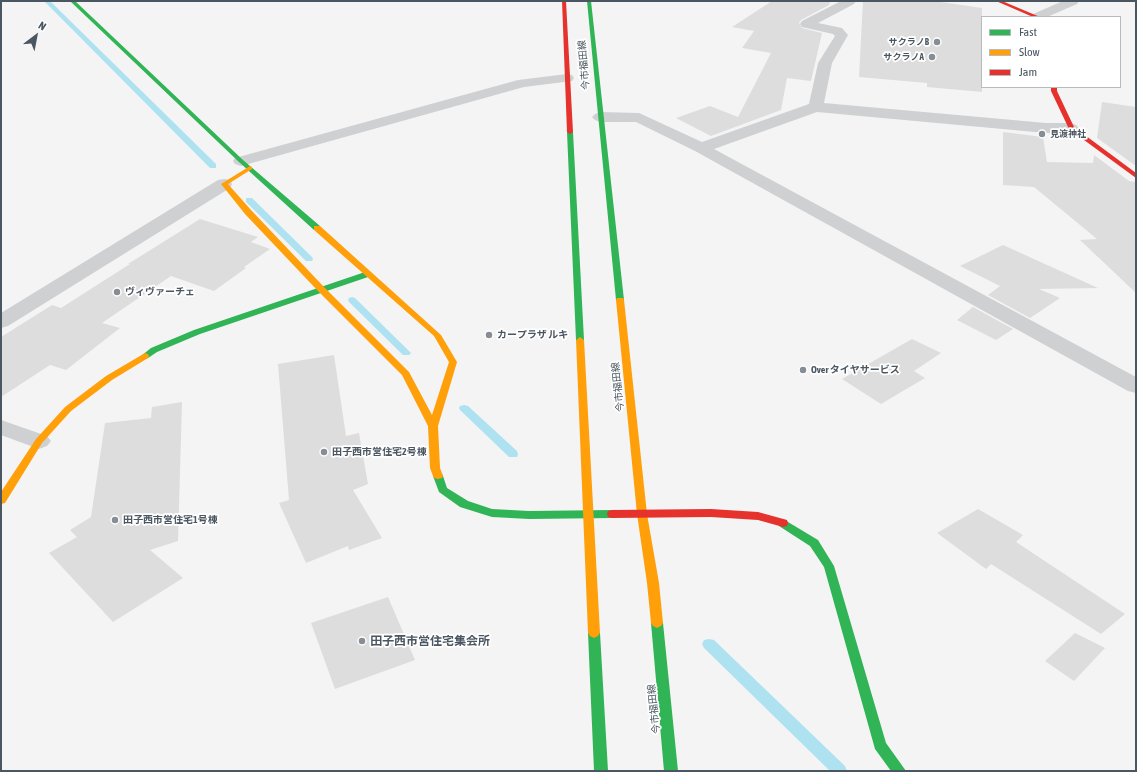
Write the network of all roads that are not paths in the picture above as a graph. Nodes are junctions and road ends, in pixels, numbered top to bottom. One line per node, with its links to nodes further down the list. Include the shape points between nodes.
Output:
1 (72, 1): 15 (main road)
2 (564, 1): 9 (main road, 今市福田線)
3 (588, 1): 12 (main road, 今市福田線)
4 (850, 1): 11 (street, via 806,24 837,31 842,35 825,63)
5 (998, 1): 7 (main road)
6 (1072, 1): 8 (street)
7 (1035, 16)
8 (1039, 16)
9 (567, 78): 15 (street, via 523,83); 26 (main road, 今市福田線)
10 (1054, 88): 13 (main road)
11 (816, 107): 13 (street, via 1046,128); 14 (street)
12 (600, 117): 14 (street, via 639,118); 27 (main road, 今市福田線)
13 (1071, 128): 16 (main road)
14 (701, 148): 21 (street)
15 (246, 164): 17 (main road); 18 (main road)
16 (1136, 176)
17 (224, 184): 19 (main road); 20 (street)
18 (368, 274): 19 (main road); 22 (main road, via 437,335 453,362)
19 (322, 289): 22 (main road, via 406,374); 24 (main road, via 197,332 154,350 108,378 68,410)
20 (1, 322)
21 (1136, 386)
22 (433, 426): 26 (main road, via 435,468 443,490 464,504 492,513)
23 (1, 427): 24 (street)
24 (39, 441): 25 (main road)
25 (1, 500)
26 (588, 514): 27 (main road); 28 (main road, 今市福田線)
27 (642, 514): 29 (main road, 今市福田線, via 653,583); 30 (main road, via 711,512 758,516 786,524 814,543 829,566 880,745)
28 (601, 771)
29 (672, 771)
30 (899, 771)

